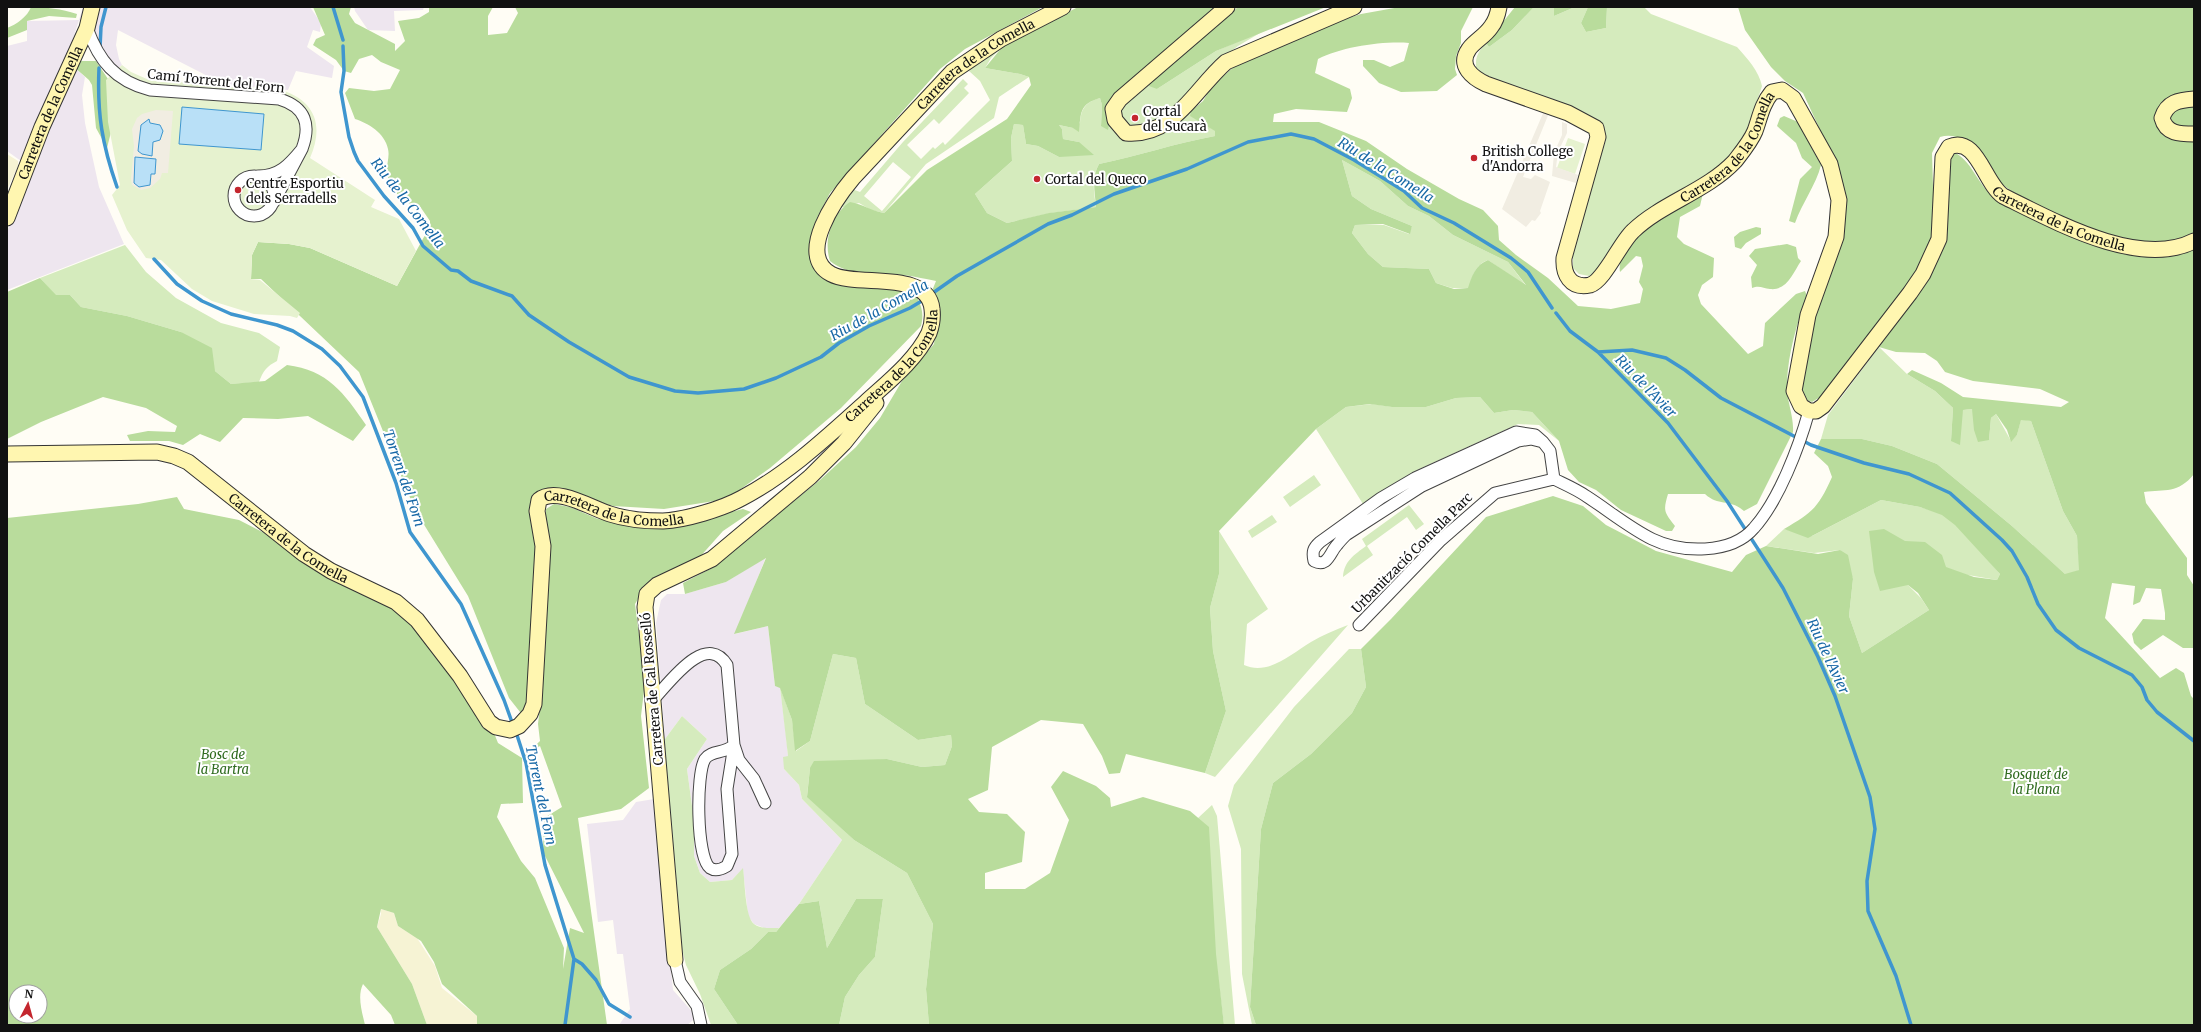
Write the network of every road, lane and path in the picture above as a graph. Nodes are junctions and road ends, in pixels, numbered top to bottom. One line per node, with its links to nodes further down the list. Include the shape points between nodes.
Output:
1 (92, 7): 6 (main road, Carretera de la Comella)
2 (1063, 7): 14 (main road, Carretera de la Comella, via 1002,39 952,72 853,178 838,196 828,214 819,238 818,256 824,269 830,274 855,280 903,283 923,291 931,303 932,320 924,342)
3 (1227, 7): 4 (main road, via 1120,99 1114,115 1126,133 1145,132 1174,118 1209,77 1226,62)
4 (1354, 7)
5 (1499, 7): 15 (main road, Carretera de la Comella, via 1491,27 1468,50 1465,61 1467,71 1486,84 1568,112 1596,128 1598,137 1564,258 1563,271 1570,281 1582,285 1599,279 1621,244 1643,222 1734,162 1755,132 1762,108 1772,92 1782,90 1793,98 1830,164 1839,200 1836,237 1808,314 1795,381 1796,398 1801,406)
6 (87, 28): 9 (street, Camí Torrent del Forn, via 95,50 113,72 135,86 150,90 279,99 290,102 298,108 307,125 307,136); 12 (main road, Carretera de la Comella, via 42,127)
7 (2194, 99): 8 (main road, via 2170,105 2162,118 2169,130 2178,134)
8 (2194, 134)
9 (302, 149): 10 (street, via 290,164 278,173); 11 (street)
10 (254, 176): 11 (street, via 261,177 271,185 275,197); 11 (street, via 242,180 234,191 235,204 239,210 250,216 263,214)
11 (272, 205)
12 (7, 218)
13 (2194, 241): 15 (main road, Carretera de la Comella, via 2178,248 2161,250 2128,248 2105,241 2004,196 1992,186 1973,152 1968,147 1954,144 1943,156 1939,235 1923,274 1823,406 1816,411)
14 (885, 385): 17 (main road, Carretera de la Comella, via 830,435 778,475 741,499 690,516 663,521 610,514 561,495 541,498 537,505 543,546 534,704 525,722 512,730 501,730 489,722 460,676 428,633 396,602 330,571 309,558 188,462 157,452); 20 (main road, Carretera de Cal Rosselló, via 884,393 844,443 810,477 712,559 657,585 647,594 645,608)
15 (1809, 411): 18 (street, via 1803,433 1771,506 1753,530 1716,548 1677,548 1653,539 1586,496)
16 (1543, 442): 16 (street, via 1535,435 1516,432 1415,478 1381,498 1320,542 1314,547 1314,560 1319,563 1325,562 1346,536 1422,486 1518,441 1531,439); 18 (street, via 1550,451)
17 (7, 454)
18 (1554, 479): 19 (street, Urbanització Comella Parc, via 1495,493 1441,540)
19 (1359, 625)
20 (653, 700): 21 (street, via 690,661 704,654 715,653 722,656 728,665); 23 (main road, Carretera de Cal Rosselló)
21 (734, 745): 21 (street, via 727,789 732,854 727,866 720,870 711,869 705,863 699,839 701,769 706,757 714,752 728,751); 22 (street, via 739,760 754,779)
22 (765, 803)
23 (675, 960): 24 (street, via 680,982 697,1006)
24 (701, 1025)

